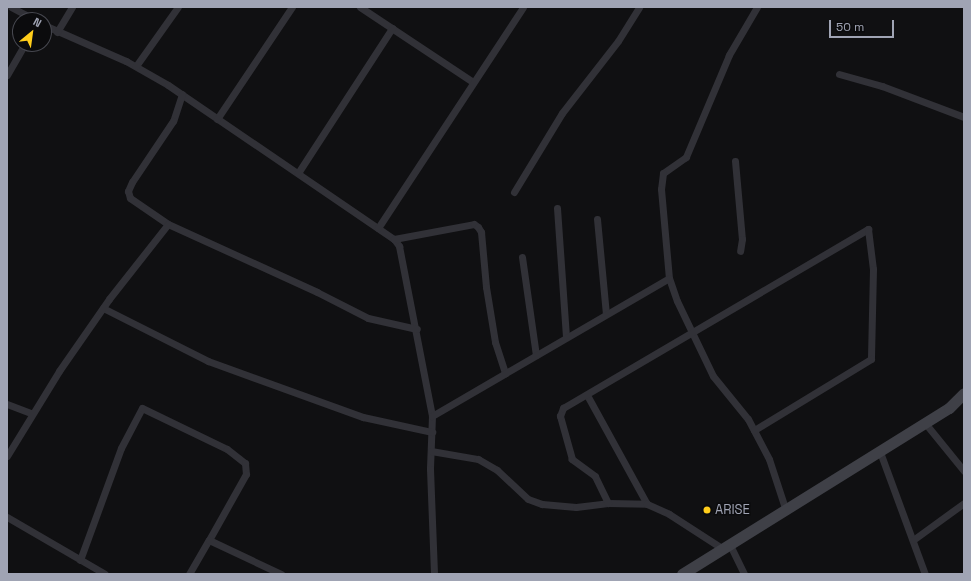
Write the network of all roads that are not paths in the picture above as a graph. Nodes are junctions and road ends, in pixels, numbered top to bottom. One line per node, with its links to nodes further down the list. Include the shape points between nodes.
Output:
1 (11, 7): 9 (street)
2 (72, 7): 12 (street)
3 (178, 7): 14 (street)
4 (292, 7): 20 (street)
5 (360, 7): 10 (street)
6 (523, 7): 17 (street)
7 (639, 7): 23 (street, via 618,41 562,113)
8 (757, 7): 31 (street, via 729,55 686,157 666,170 661,179)
9 (20, 12)
10 (392, 28): 17 (street); 22 (street)
11 (52, 29): 12 (street)
12 (57, 32): 14 (street)
13 (20, 52): 16 (street)
14 (136, 66): 18 (street)
15 (840, 74): 19 (street, via 887,88)
16 (7, 75)
17 (473, 82): 27 (street)
18 (182, 94): 20 (street); 26 (street, via 172,121 128,191 130,198)
19 (964, 117)
20 (217, 119): 22 (street)
21 (735, 161): 29 (street, via 742,239)
22 (298, 173): 27 (street)
23 (514, 192)
24 (557, 208): 36 (street)
25 (597, 219): 33 (street)
26 (168, 224): 32 (street); 34 (street, via 318,292 368,318)
27 (378, 228): 28 (street)
28 (394, 238): 34 (street, via 401,253); 38 (street, via 474,224 478,227 481,232 495,342)
29 (740, 251)
30 (522, 257): 37 (street)
31 (669, 278): 33 (street); 35 (street)
32 (103, 308): 42 (street); 46 (street, via 208,361 363,417)
33 (606, 314): 36 (street)
34 (417, 329): 43 (street)
35 (690, 332): 40 (street); 45 (street, via 713,376); 45 (street, via 868,229 872,269 871,360)
36 (566, 337): 37 (street)
37 (536, 355): 38 (street)
38 (505, 373): 43 (street)
39 (964, 394): 44 (street, via 950,408)
40 (586, 395): 51 (street, via 563,408 560,416 572,459 595,476); 52 (street)
41 (7, 404): 42 (street)
42 (31, 413): 49 (street)
43 (432, 416): 46 (street)
44 (925, 424): 48 (street); 50 (street)
45 (754, 430): 54 (street, via 769,459)
46 (432, 432): 47 (street)
47 (431, 451): 51 (street, via 478,459 497,470 528,499 542,504 576,507); 63 (street)
48 (880, 452): 54 (street); 57 (street)
49 (7, 456)
50 (964, 471)
51 (608, 503): 52 (street)
52 (647, 504): 58 (street)
53 (962, 507): 57 (street)
54 (786, 511): 58 (street)
55 (7, 517): 59 (street)
56 (209, 540): 59 (street, via 246,474 245,463 226,448 142,408 121,448); 61 (street); 62 (street)
57 (913, 540): 66 (street)
58 (726, 547): 64 (street); 65 (street)
59 (80, 560): 60 (street)
60 (105, 574)
61 (189, 574)
62 (282, 574)
63 (434, 574)
64 (682, 574)
65 (744, 574)
66 (925, 574)

